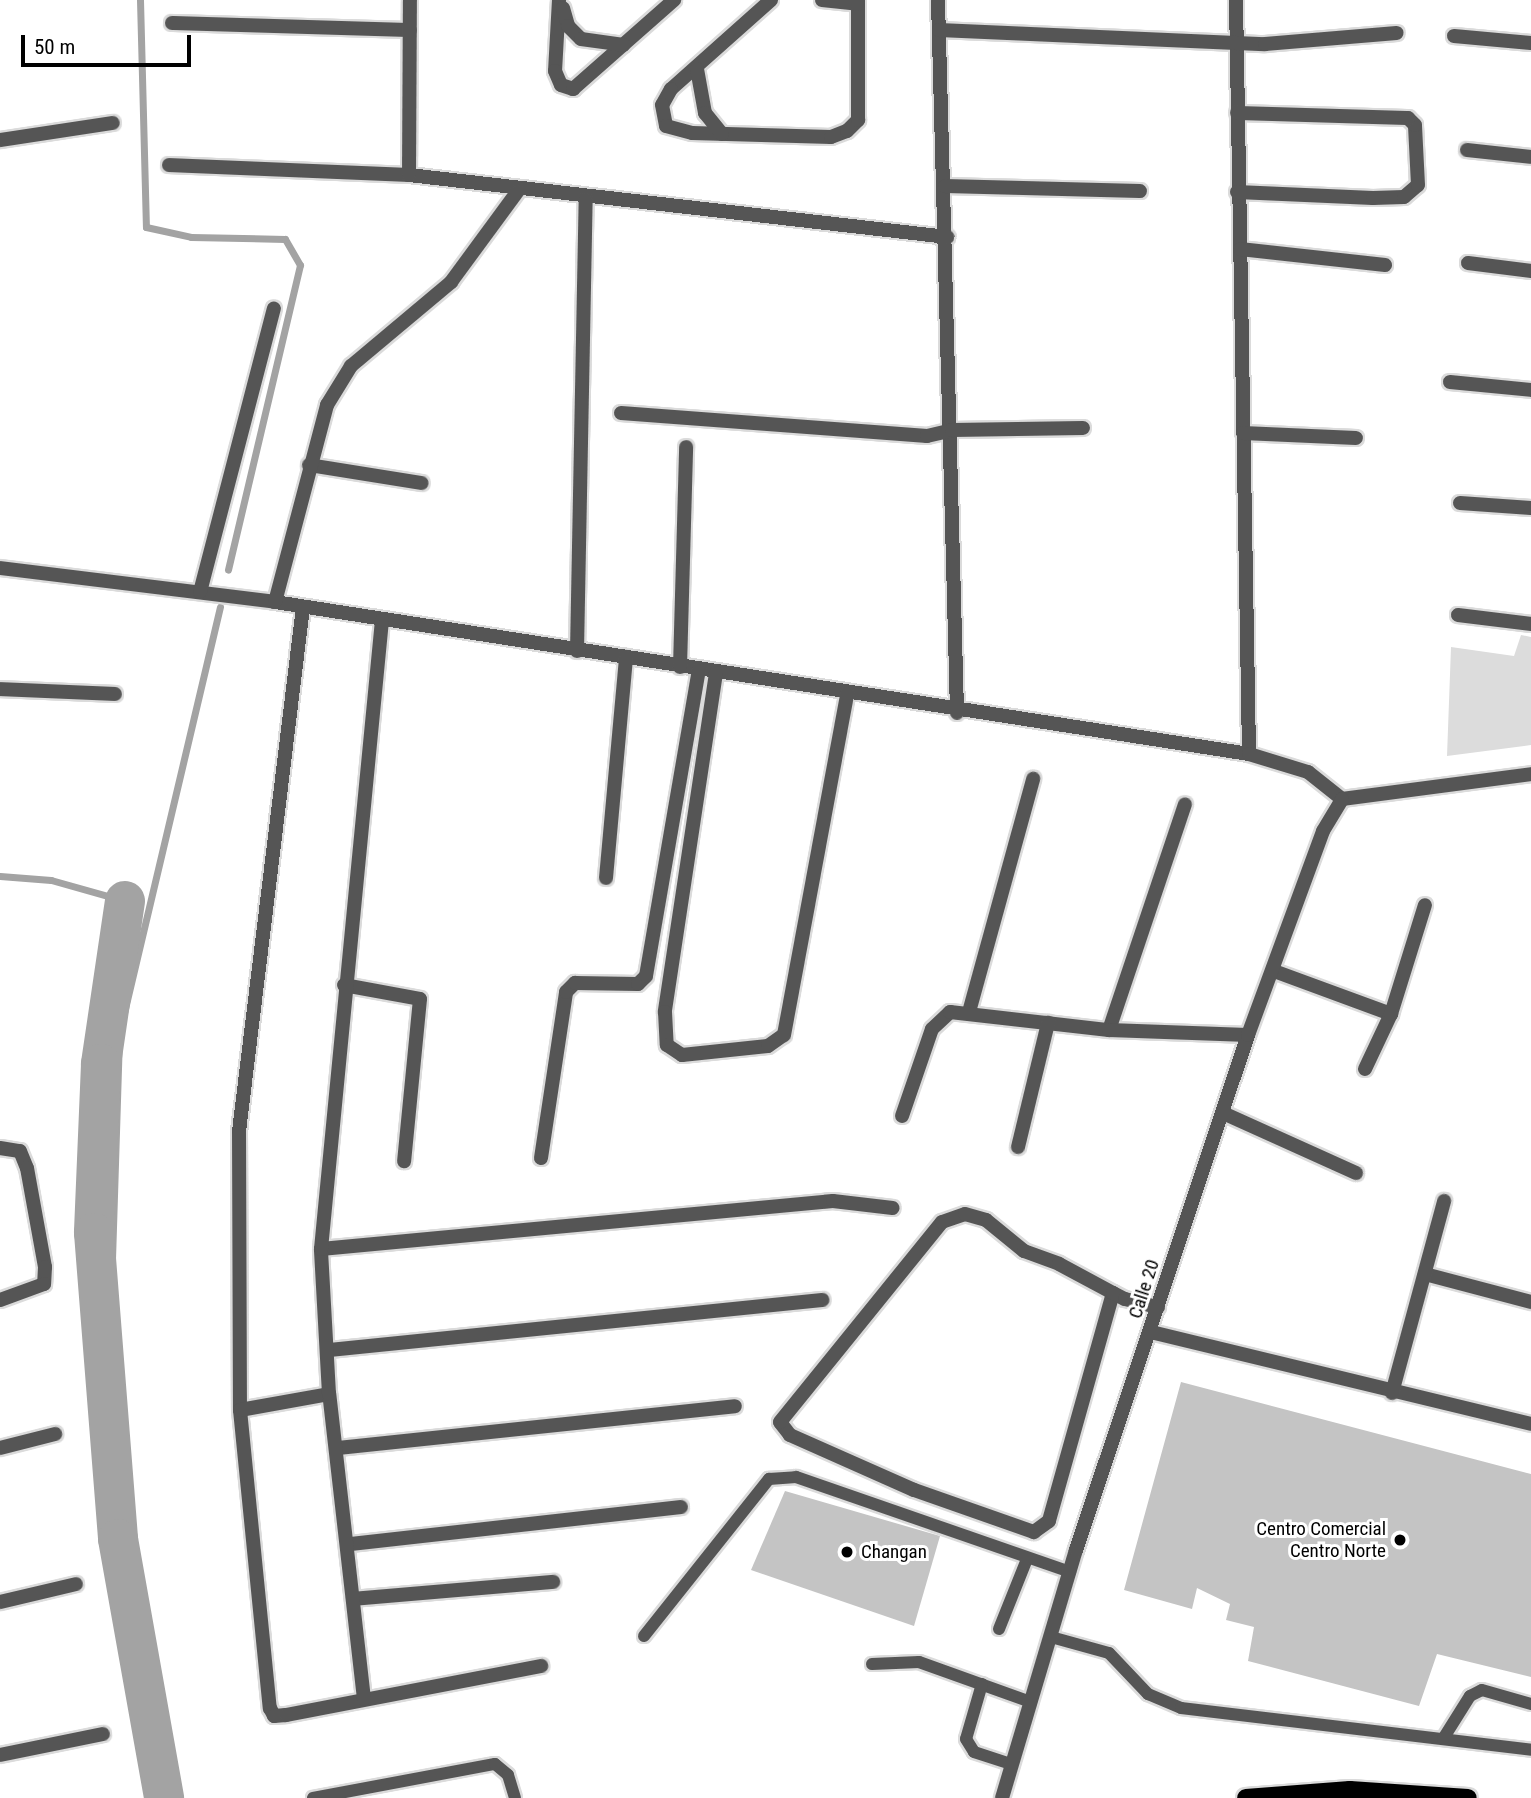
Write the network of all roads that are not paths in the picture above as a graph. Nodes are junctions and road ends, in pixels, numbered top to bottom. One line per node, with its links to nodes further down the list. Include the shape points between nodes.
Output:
1 (410, 0): 10 (street)
2 (560, 0): 16 (street, via 568,26 581,39); 16 (street, via 555,71 561,85 584,86)
3 (674, 0): 16 (street)
4 (771, 0): 17 (street)
5 (822, 0): 8 (street)
6 (938, 0): 11 (street)
7 (1236, 0): 15 (street)
8 (858, 2): 20 (street, via 858,120 847,131 831,137)
9 (172, 23): 10 (street)
10 (410, 30): 25 (street)
11 (939, 30): 15 (street); 26 (street)
12 (1397, 33): 15 (street)
13 (1454, 36): 14 (street)
14 (1531, 43)
15 (1237, 44): 18 (street)
16 (624, 45)
17 (697, 69): 20 (street, via 705,113); 20 (street, via 671,89 661,116 676,132)
18 (1237, 113): 29 (street); 29 (street, via 1408,118 1415,125 1418,185 1411,194 1394,198)
19 (113, 123): 21 (street)
20 (722, 134)
21 (0, 140)
22 (1466, 150): 23 (street)
23 (1531, 157)
24 (169, 165): 25 (street)
25 (409, 175): 28 (street)
26 (945, 186): 27 (street); 31 (street)
27 (1140, 191)
28 (517, 192): 30 (street); 45 (street, via 451,282 351,366 327,405)
29 (1237, 192): 32 (street)
30 (586, 199): 31 (street); 56 (street)
31 (947, 237): 41 (street)
32 (1240, 248): 34 (street); 42 (street)
33 (1468, 263): 35 (street)
34 (1385, 265)
35 (1531, 271)
36 (274, 308): 50 (street)
37 (1450, 382): 38 (street)
38 (1531, 390)
39 (621, 413): 41 (street, via 927,436)
40 (1083, 428): 41 (street)
41 (952, 430): 64 (street)
42 (1243, 433): 43 (street); 65 (street)
43 (1356, 438)
44 (686, 447): 58 (street)
45 (309, 465): 46 (street); 51 (street)
46 (422, 483)
47 (1460, 503): 48 (street)
48 (1531, 508)
49 (0, 568): 50 (street)
50 (200, 592): 51 (street)
51 (275, 602): 52 (street)
52 (303, 607): 54 (street); 101 (street, via 239,1132)
53 (1458, 615): 55 (street)
54 (382, 620): 56 (street); 73 (street)
55 (1531, 624)
56 (577, 651): 57 (street)
57 (625, 657): 58 (street); 70 (street)
58 (680, 667): 59 (street)
59 (699, 670): 60 (street); 84 (street, via 646,976 638,984 575,983 566,992)
60 (716, 673): 63 (street); 63 (street, via 665,1012 667,1045 682,1055 768,1046 784,1035)
61 (0, 689): 62 (street)
62 (115, 694)
63 (846, 694): 64 (street)
64 (957, 713): 65 (street)
65 (1250, 754): 68 (street, via 1308,772)
66 (1531, 774): 68 (street)
67 (1033, 779): 74 (street)
68 (1342, 799): 72 (street, Calle 20, via 1323,831)
69 (1185, 804): 77 (street)
70 (606, 878)
71 (1425, 905): 75 (street)
72 (1274, 971): 75 (street); 78 (street, Calle 20)
73 (344, 985): 85 (street, via 420,999); 89 (street)
74 (969, 1012): 76 (street); 81 (street, via 950,1012 932,1029)
75 (1391, 1014): 79 (street)
76 (1048, 1023): 77 (street); 83 (street)
77 (1109, 1030): 78 (street)
78 (1248, 1035): 80 (street, Calle 20)
79 (1365, 1069)
80 (1223, 1113): 86 (street); 95 (street, Calle 20)
81 (902, 1116)
82 (0, 1147): 92 (street, via 20,1152 27,1168 46,1267 44,1284)
83 (1018, 1147)
84 (541, 1158)
85 (404, 1161)
86 (1356, 1173)
87 (1444, 1201): 90 (street)
88 (892, 1208): 89 (street, via 820,1202)
89 (321, 1249): 97 (street)
90 (1425, 1274): 94 (street); 98 (street)
91 (1113, 1293): 91 (street, via 1049,1521 1034,1532 914,1490 790,1435 780,1422 942,1222 965,1214 986,1220 1024,1251); 95 (street)
92 (0, 1300)
93 (822, 1300): 97 (street)
94 (1531, 1302)
95 (1158, 1307): 96 (street, Calle 20)
96 (1151, 1332): 98 (street); 109 (street, Calle 20)
97 (329, 1350): 99 (street)
98 (1392, 1393): 102 (street)
99 (329, 1394): 101 (street); 105 (street)
100 (735, 1406): 105 (street)
101 (240, 1410): 120 (street, via 270,1708 274,1716)
102 (1531, 1424)
103 (55, 1434): 104 (street)
104 (0, 1448)
105 (338, 1448): 107 (street)
106 (681, 1507): 107 (street)
107 (351, 1544): 112 (street)
108 (1027, 1559): 109 (lane); 114 (lane); 115 (lane, via 796,1477 769,1479)
109 (1070, 1572): 116 (street, Calle 20)
110 (553, 1582): 112 (street)
111 (76, 1584): 113 (street)
112 (353, 1600): 120 (street)
113 (0, 1602)
114 (999, 1629)
115 (644, 1636)
116 (1051, 1637): 121 (street, Calle 20); 124 (lane, via 1109,1653 1148,1693 1181,1709)
117 (873, 1664): 119 (lane, via 919,1662)
118 (541, 1666): 120 (street)
119 (982, 1684): 121 (lane); 127 (lane, via 966,1738 974,1752)
120 (364, 1699)
121 (1031, 1702): 127 (street, Calle 20)
122 (1531, 1704): 124 (lane, via 1482,1690 1470,1696)
123 (103, 1734): 126 (street)
124 (1443, 1739): 125 (lane)
125 (1531, 1750)
126 (0, 1755)
127 (1012, 1764): 130 (street, Calle 20)
128 (313, 1798): 129 (lane, via 495,1764 508,1775)
129 (515, 1798)
130 (1002, 1798)
131 (1246, 1798): 132 (main road, via 1350,1790)
132 (1468, 1798)

